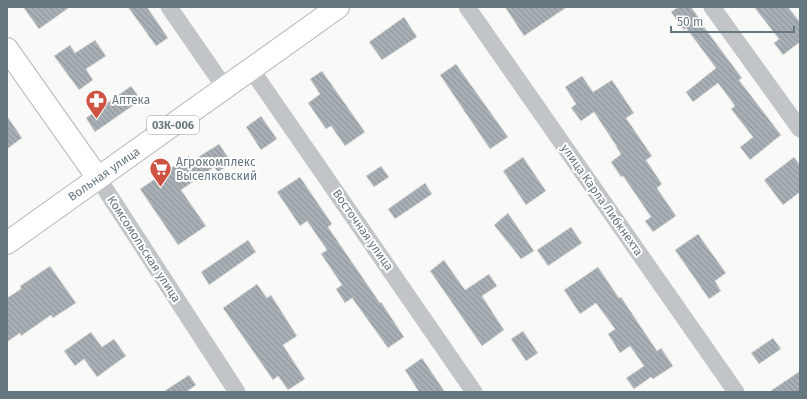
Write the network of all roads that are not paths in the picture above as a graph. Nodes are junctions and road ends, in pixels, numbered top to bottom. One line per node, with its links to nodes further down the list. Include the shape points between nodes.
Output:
1 (169, 7): 7 (street)
2 (338, 7): 6 (main road, Вольная улица / 03К-006)
3 (467, 7): 13 (street, улица Карла Либкнехта)
4 (712, 7): 8 (street)
5 (7, 49): 9 (main road, Комсомольская улица)
6 (251, 69): 7 (main road, Вольная улица / 03К-006); 12 (street, Восточная улица)
7 (225, 88): 9 (main road, Вольная улица / 03К-006)
8 (800, 129)
9 (98, 178): 10 (main road, Вольная улица / 03К-006); 11 (street, Комсомольская улица)
10 (7, 243)
11 (237, 392)
12 (474, 392)
13 (736, 392)

